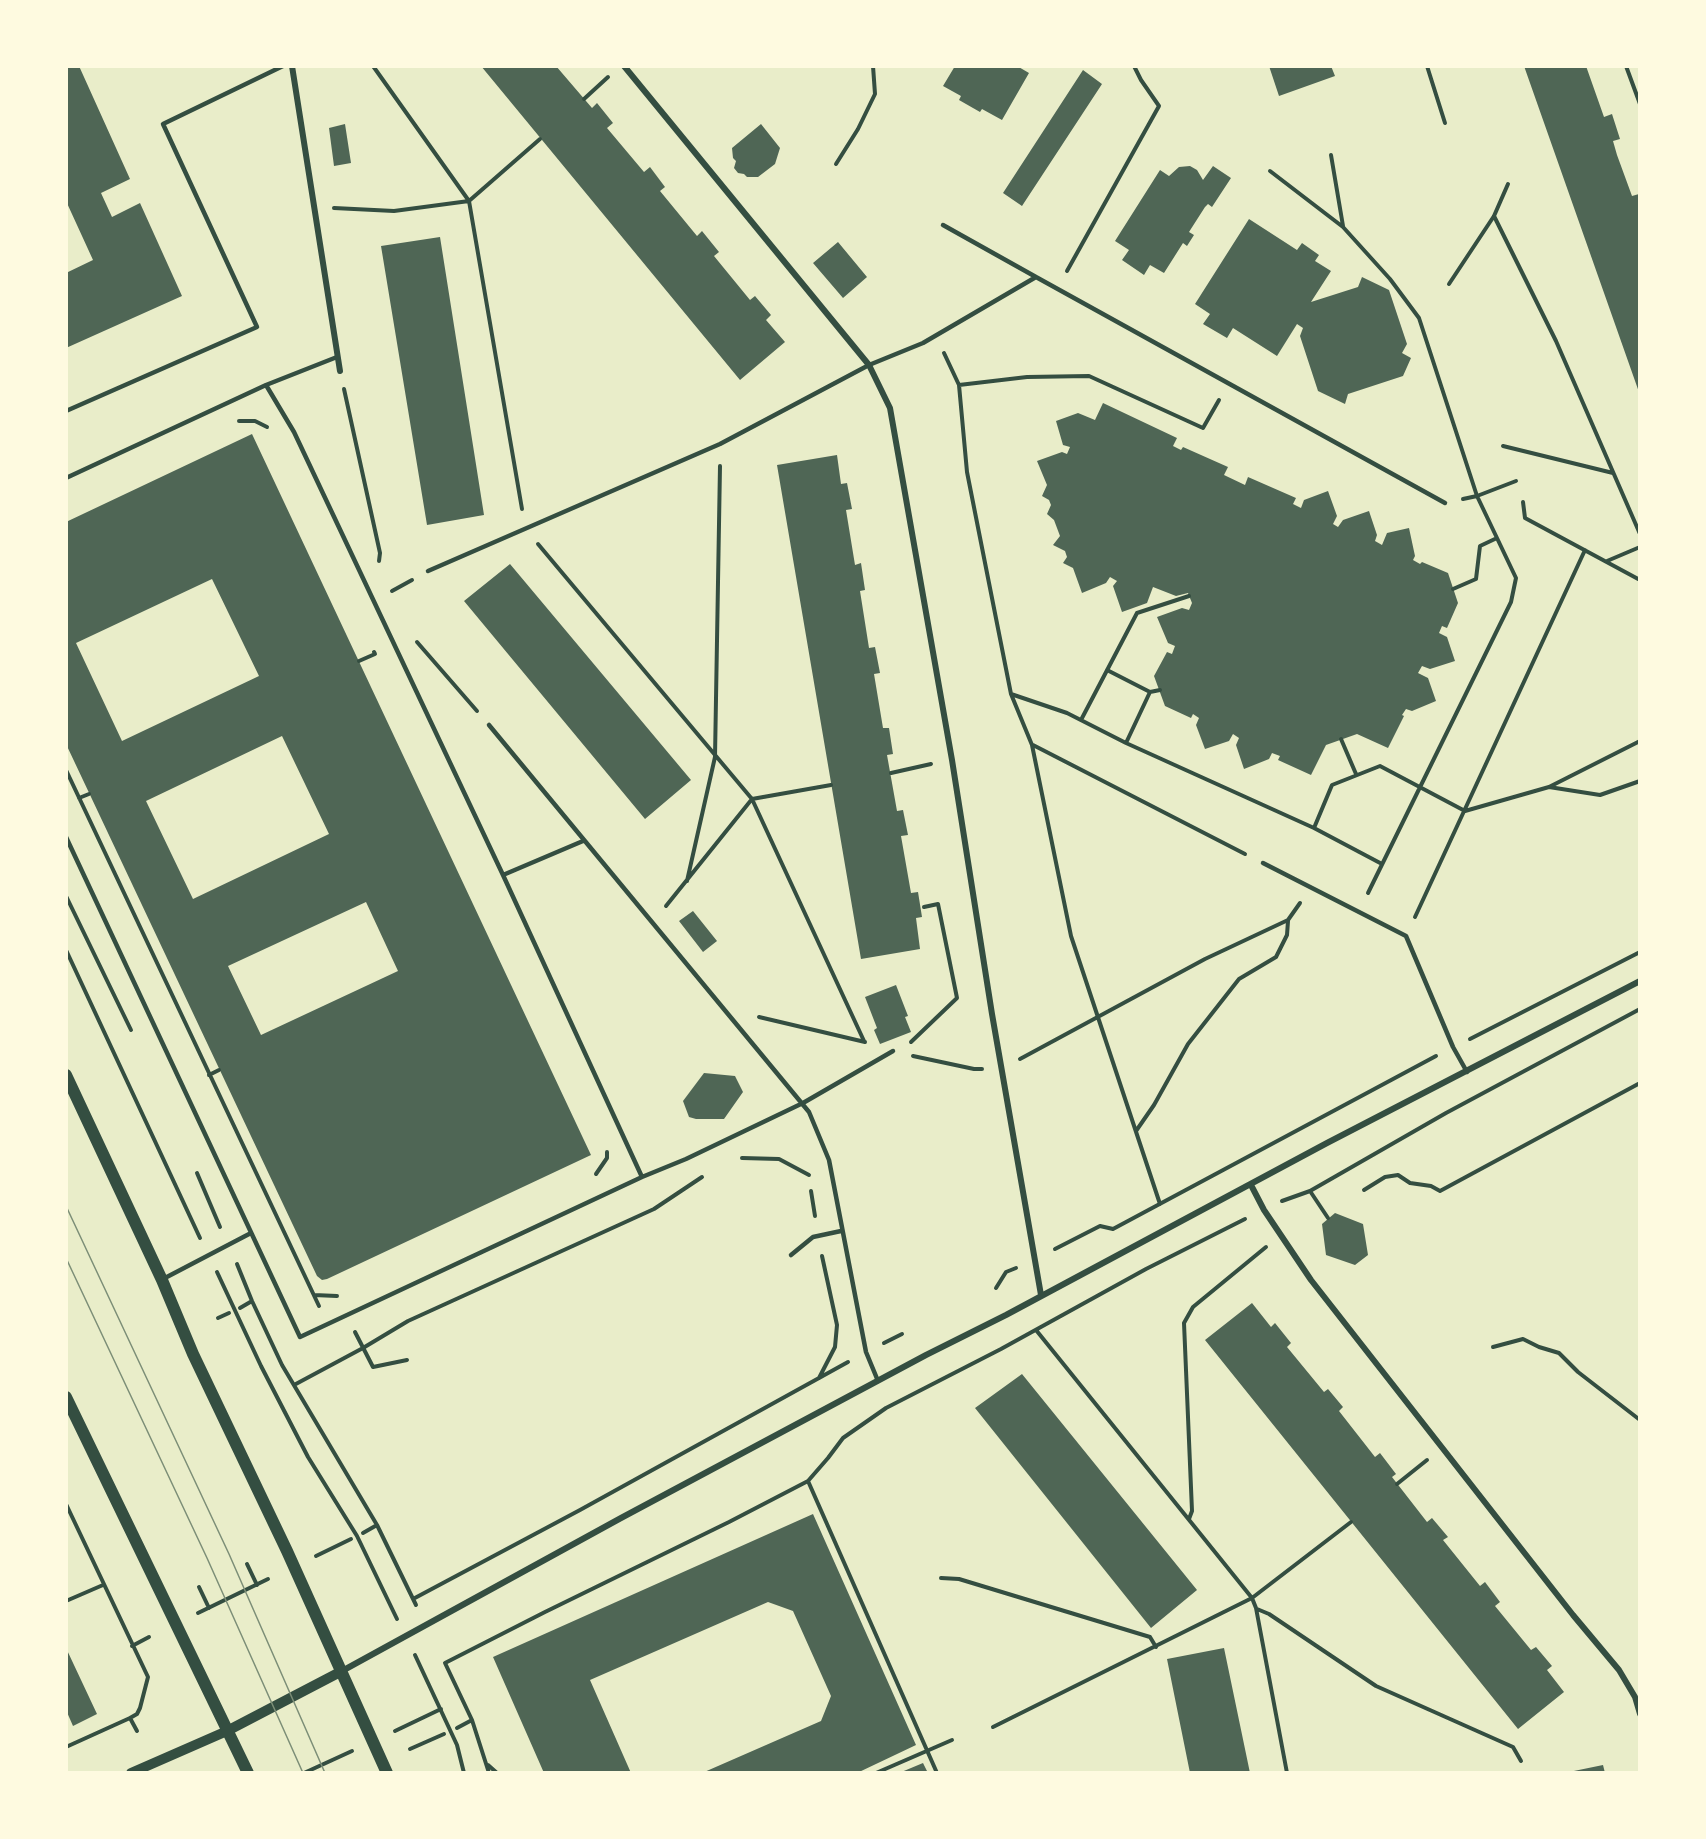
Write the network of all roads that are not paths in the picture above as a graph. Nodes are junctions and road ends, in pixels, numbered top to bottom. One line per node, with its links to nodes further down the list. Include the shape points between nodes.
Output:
1 (283, 66): 10 (lane, via 163,123 257,327)
2 (292, 66): 6 (street)
3 (624, 66): 7 (street)
4 (943, 225): 5 (lane)
5 (1036, 278): 7 (lane, via 935,336); 12 (lane)
6 (338, 357): 8 (street); 9 (lane)
7 (869, 365): 13 (lane, via 720,444); 30 (street, via 890,408)
8 (340, 371)
9 (266, 385): 11 (lane); 18 (lane, via 294,432)
10 (66, 411)
11 (66, 478)
12 (1445, 503)
13 (428, 571)
14 (489, 725): 16 (lane)
15 (66, 837): 27 (lane)
16 (583, 841): 18 (lane); 23 (lane)
17 (1263, 863): 21 (lane, via 1406,936)
18 (503, 874): 24 (lane)
19 (1640, 981): 21 (street)
20 (893, 1052): 23 (lane)
21 (1467, 1072): 25 (street)
22 (66, 1075): 29 (main road)
23 (803, 1103): 24 (lane); 26 (lane, via 829,1160)
24 (642, 1177): 27 (lane, via 300,1337)
25 (1251, 1185): 30 (street); 34 (street, via 1311,1280)
26 (841, 1231): 28 (lane, via 813,1236); 31 (lane, via 866,1352)
27 (251, 1233): 29 (lane)
28 (791, 1255)
29 (162, 1280): 33 (main road)
30 (1041, 1295): 31 (street)
31 (878, 1381): 33 (street)
32 (66, 1397): 36 (main road)
33 (342, 1671): 36 (street); 39 (main road)
34 (1638, 1696): 35 (street)
35 (1640, 1714)
36 (227, 1731): 37 (street); 38 (main road)
37 (131, 1773)
38 (248, 1773)
39 (387, 1773)

